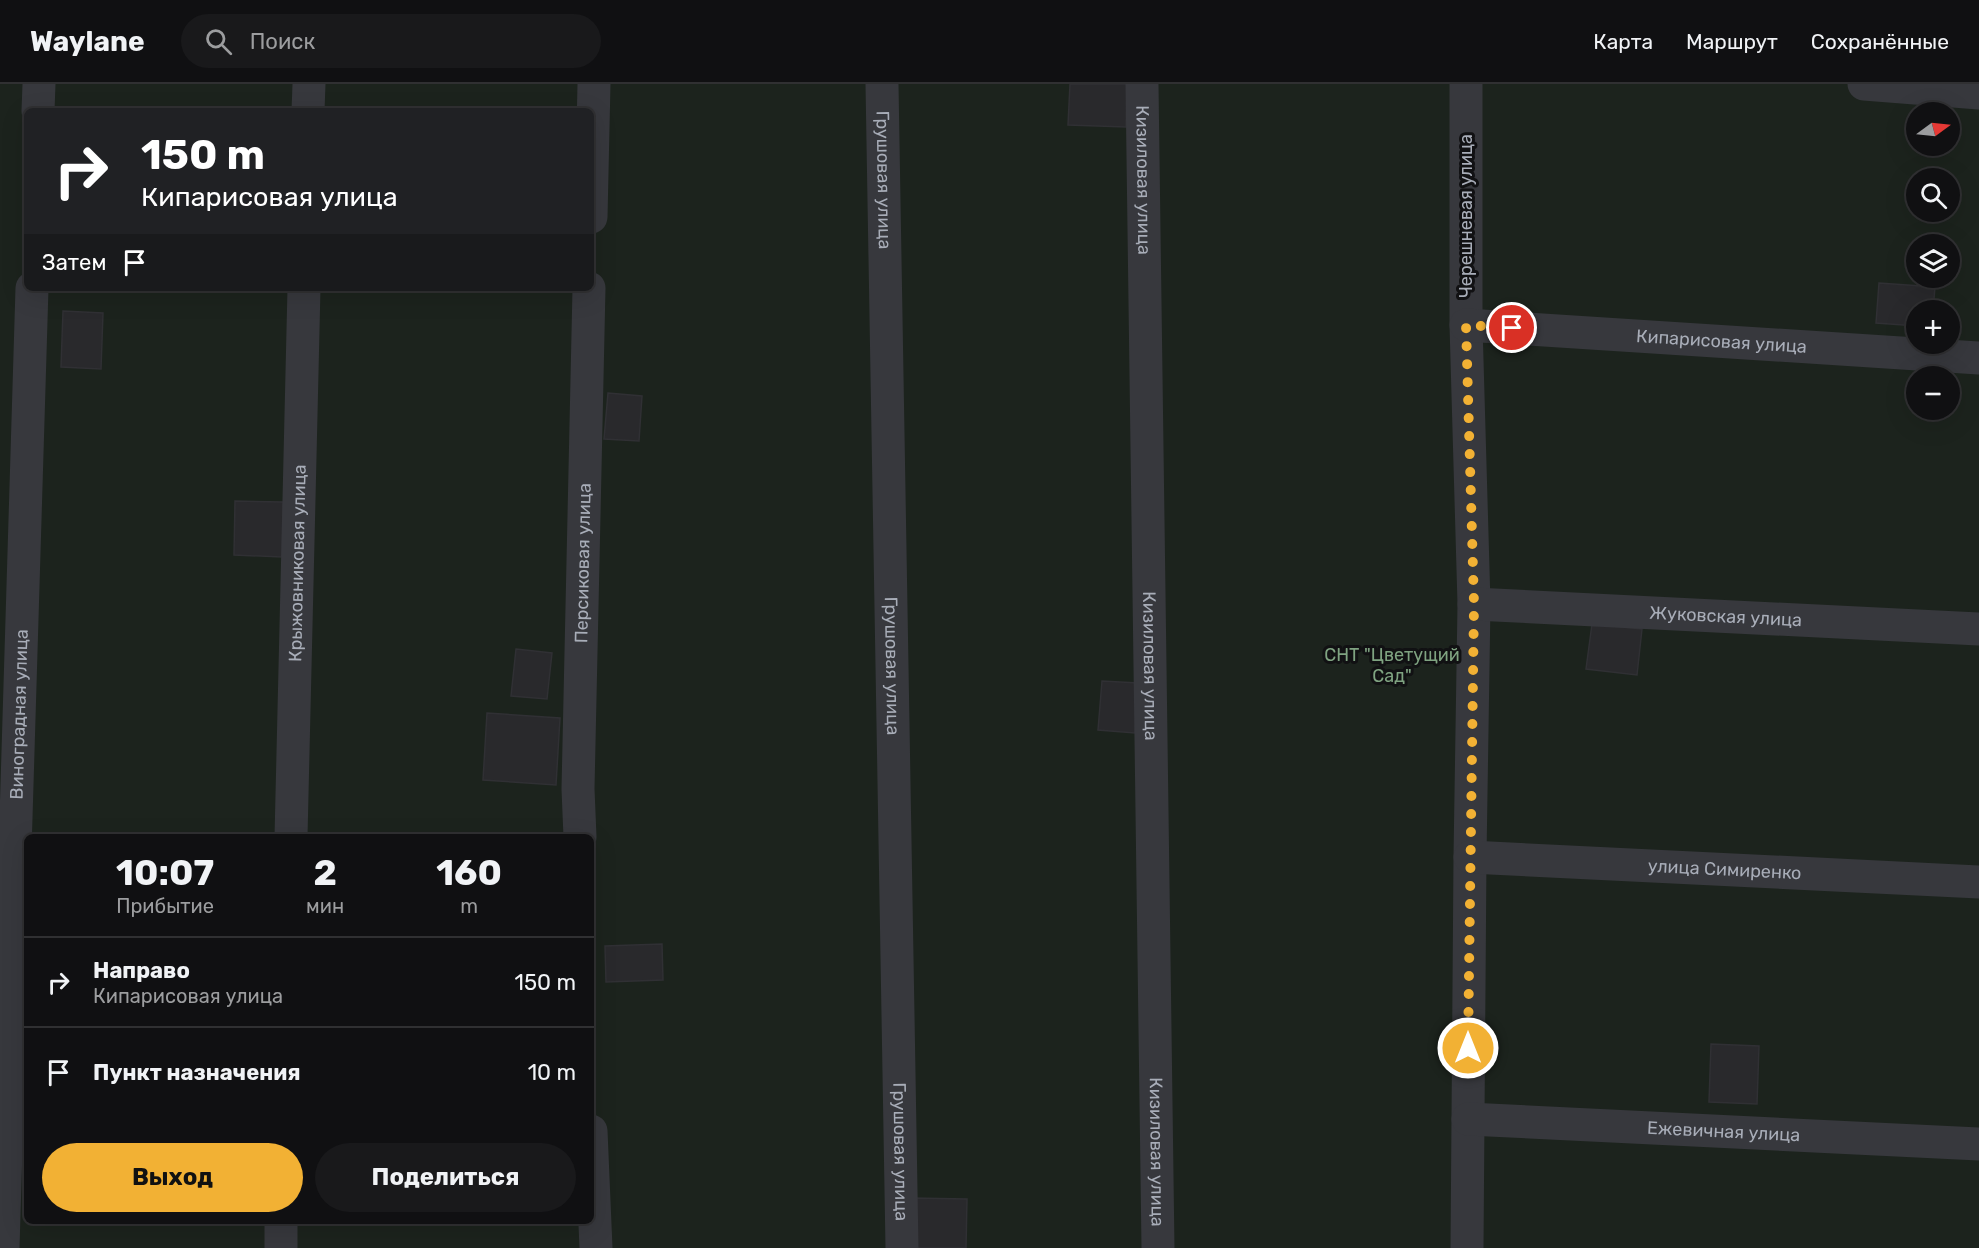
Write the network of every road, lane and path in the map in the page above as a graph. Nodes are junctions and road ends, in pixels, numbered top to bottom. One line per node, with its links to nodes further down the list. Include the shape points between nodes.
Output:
1 (39, 84): 9 (street)
2 (309, 84): 10 (street)
3 (594, 84): 11 (street)
4 (882, 84): 30 (street, Грушовая улица)
5 (1142, 84): 31 (street, Кизиловая улица)
6 (1466, 84): 15 (street, Черешневая улица)
7 (1864, 84): 8 (street)
8 (1979, 93)
9 (38, 108)
10 (308, 108)
11 (593, 108)
12 (32, 291): 27 (street, Виноградная улица)
13 (304, 291): 19 (street, Крыжовниковая улица)
14 (589, 291): 20 (street, Персиковая улица)
15 (1466, 325): 16 (street, Кипарисовая улица); 17 (street, Черешневая улица)
16 (1979, 358)
17 (1474, 604): 18 (street, Жуковская улица); 21 (street, Черешневая улица)
18 (1979, 629)
19 (291, 834)
20 (580, 834)
21 (1470, 857): 22 (street, улица Симиренко); 23 (street, Черешневая улица)
22 (1979, 882)
23 (1468, 1119): 24 (street, Ежевичная улица); 32 (street, Черешневая улица)
24 (1979, 1144)
25 (594, 1201): 29 (street)
26 (281, 1224): 28 (street)
27 (3, 1248)
28 (281, 1248)
29 (596, 1248)
30 (902, 1248)
31 (1158, 1248)
32 (1467, 1248)

